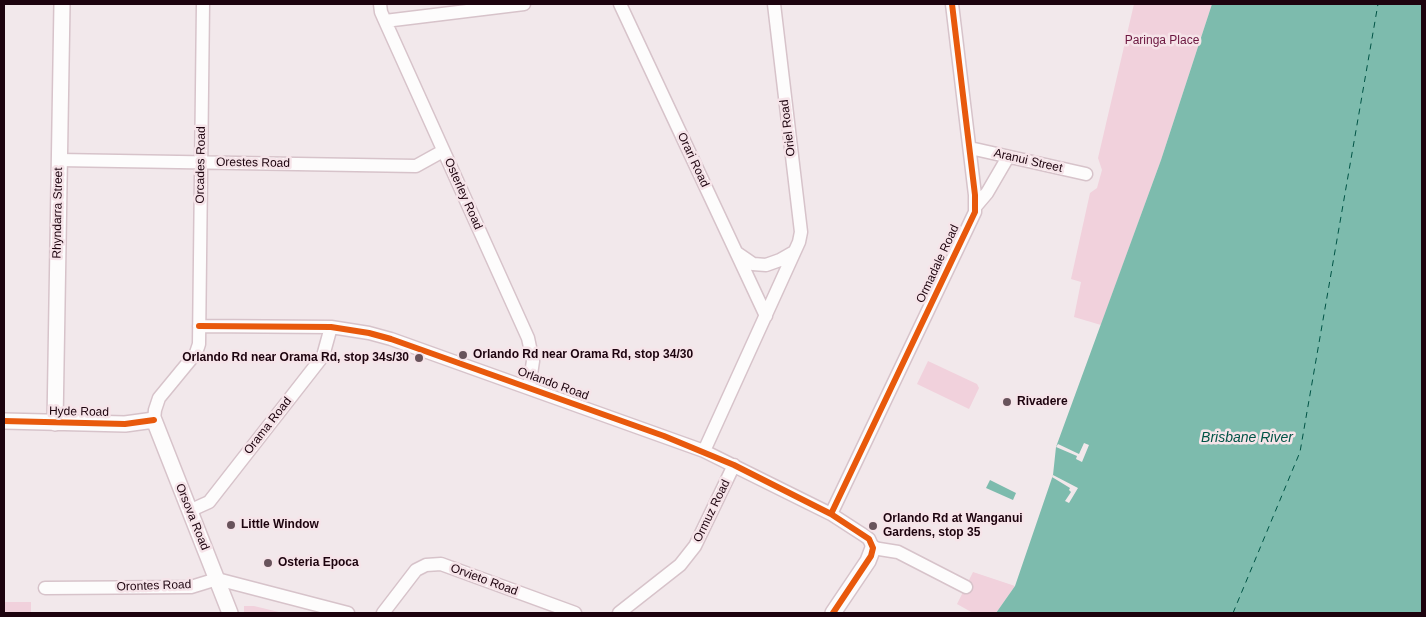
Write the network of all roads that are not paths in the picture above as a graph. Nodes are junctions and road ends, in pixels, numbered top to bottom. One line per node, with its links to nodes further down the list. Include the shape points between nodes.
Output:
1 (62, 4): 12 (street, Rhyndarra Street)
2 (203, 4): 13 (street, Orcades Road)
3 (380, 4): 8 (street, Osterley Road)
4 (524, 4): 8 (street)
5 (620, 4): 17 (street, Orari Road)
6 (774, 4): 16 (street, Oriel Road, via 801,232)
7 (952, 4): 9 (street, Ormadale Road)
8 (385, 22): 10 (street, Osterley Road)
9 (970, 148): 11 (street, Aranui Street); 15 (street, Ormadale Road)
10 (443, 152): 13 (street, Orestes Road, via 416,166); 21 (street, Osterley Road, via 528,338 533,360)
11 (1008, 157): 14 (street, Aranui Street); 15 (street, Ormadale Road)
12 (58, 160): 13 (street, Orestes Road); 24 (street, Rhyndarra Street)
13 (202, 163): 19 (street, Orcades Road)
14 (1086, 174)
15 (976, 206): 28 (street, Ormadale Road)
16 (794, 252): 17 (street, via 766,265 753,264); 18 (street, Oriel Road)
17 (737, 253): 18 (street, Orari Road)
18 (766, 316): 25 (street, Oriel Road)
19 (199, 326): 20 (street, Orlando Road); 22 (street, via 196,353 159,398)
20 (331, 328): 21 (street, Orlando Road, via 391,339); 27 (street, Orama Road, via 323,356 209,502)
21 (529, 387): 25 (street, Orlando Road)
22 (154, 420): 24 (street, Hyde Road, via 125,424); 27 (street, Orsova Road)
23 (4, 422): 24 (street, Hyde Road)
24 (55, 423)
25 (704, 451): 26 (street, Orlando Road)
26 (734, 465): 28 (street, Orlando Road); 37 (street, Ormuz Road, via 695,546 680,564)
27 (189, 511): 30 (street, Orsova Road)
28 (831, 514): 29 (street, Orlando Road, via 869,539)
29 (873, 548): 31 (street, via 898,552); 38 (street, via 870,558)
30 (217, 579): 32 (street, Orontes Road, via 191,587); 33 (street, Orsova Road); 34 (street)
31 (966, 587)
32 (46, 588)
33 (230, 613)
34 (348, 613)
35 (383, 613): 36 (street, Orvieto Road, via 416,570 426,565 441,564)
36 (575, 613)
37 (619, 613)
38 (833, 613)

